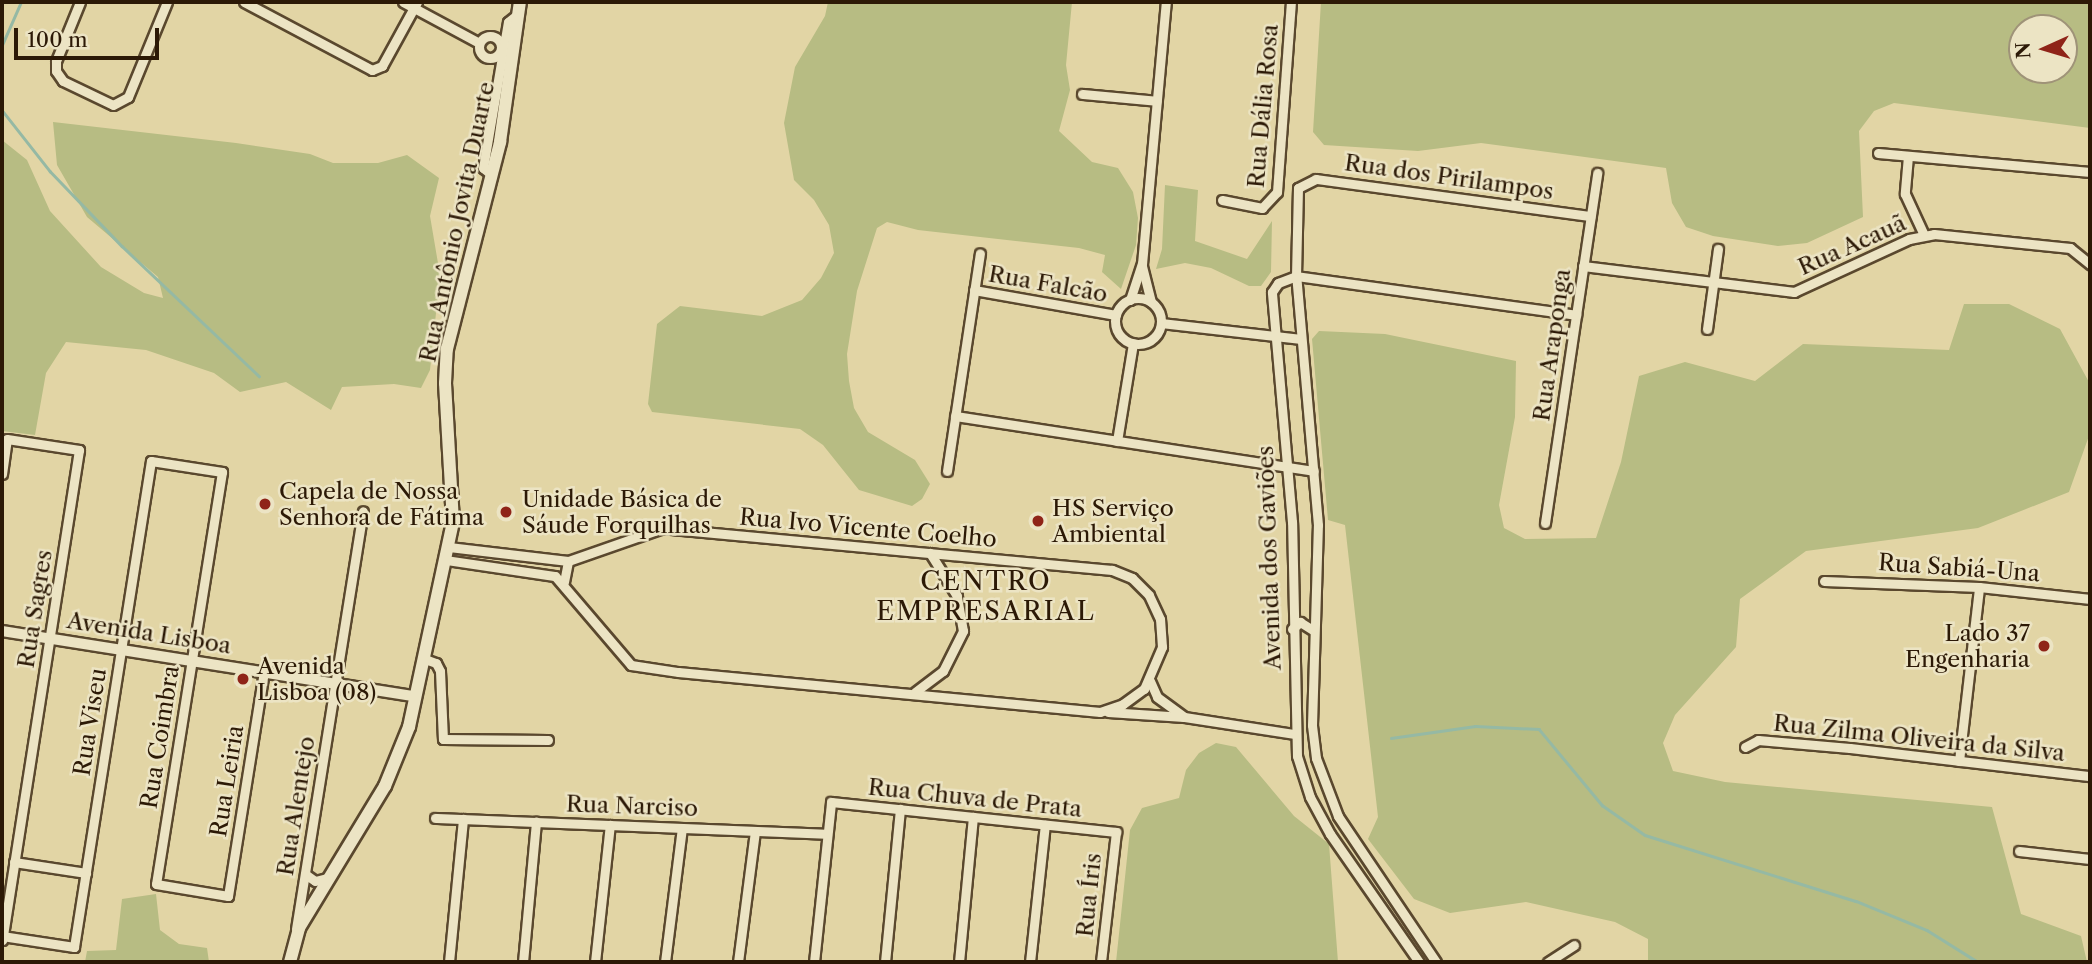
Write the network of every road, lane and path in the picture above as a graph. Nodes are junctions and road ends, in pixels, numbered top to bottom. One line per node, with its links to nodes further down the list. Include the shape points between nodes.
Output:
1 (80, 2): 2 (street, via 55,61 56,72 63,81 118,105 128,97)
2 (167, 2)
3 (244, 2): 7 (street, via 375,70 384,63)
4 (403, 2): 7 (street)
5 (1166, 2): 12 (street)
6 (1291, 2): 19 (street, Rua Dália Rosa, via 1277,192 1262,208)
7 (415, 5): 9 (street)
8 (520, 7): 10 (street, via 508,22); 17 (main road, Rua Antônio Jovita Duarte)
9 (479, 43): 10 (street, via 491,36); 10 (street, via 479,51 488,58)
10 (502, 51): 17 (street, via 483,167)
11 (1082, 94): 12 (street)
12 (1157, 101): 24 (street)
13 (1878, 153): 14 (street)
14 (1908, 156): 15 (street); 21 (street, via 1905,194)
15 (2090, 172)
16 (1597, 173): 20 (street, Rua Araponga)
17 (492, 175): 48 (main road, Rua Antônio Jovita Duarte, via 445,365 454,500)
18 (1303, 183): 20 (street, Rua dos Pirilampos, via 1315,179); 27 (street, Avenida dos Gaviões, via 1294,220)
19 (1222, 200)
20 (1591, 216): 26 (street, Rua Araponga)
21 (1924, 234): 25 (street, Rua Acauã, via 2070,248); 28 (street, Rua Acauã, via 1794,292)
22 (1718, 248): 28 (street)
23 (980, 253): 29 (street)
24 (1142, 264): 30 (street); 31 (street)
25 (2090, 264)
26 (1583, 266): 28 (street, Rua Acauã); 33 (street, Rua Araponga)
27 (1296, 276): 33 (street); 36 (street, Avenida dos Gaviões, via 1273,286); 37 (street, Avenida dos Gaviões)
28 (1713, 284): 35 (street)
29 (974, 290): 32 (street, Rua Falcão); 39 (street)
30 (1130, 300): 31 (street); 32 (street)
31 (1152, 302): 34 (street)
32 (1116, 315): 38 (street, via 1121,336)
33 (1576, 315): 47 (street, Rua Araponga)
34 (1161, 323): 36 (street); 38 (street, via 1154,337)
35 (1707, 329)
36 (1275, 335): 37 (street); 42 (street, Avenida dos Gaviões)
37 (1301, 339): 44 (street, Avenida dos Gaviões)
38 (1133, 343): 40 (street)
39 (955, 416): 40 (street); 43 (street)
40 (1118, 441): 42 (street)
41 (151, 461): 59 (street, Rua Viseu); 61 (street, Rua Coimbra, via 222,472)
42 (1287, 467): 44 (street); 55 (street, Avenida dos Gaviões)
43 (947, 471)
44 (1314, 471): 56 (street, Avenida dos Gaviões, via 1318,525)
45 (2, 474): 58 (street, Rua Sagres, via 7,439 79,450)
46 (363, 511): 64 (street, Rua Alentejo)
47 (1545, 523)
48 (447, 553): 50 (street, Rua Ivo Vicente Coelho); 52 (street); 60 (main road, Rua Antônio Jovita Duarte)
49 (930, 553): 50 (street, Rua Ivo Vicente Coelho, via 663,528); 63 (street, Rua Ivo Vicente Coelho, via 1094,568 1132,578 1149,595 1160,619 1162,647); 65 (street, via 957,596 962,631 943,671)
50 (568, 561): 52 (street)
51 (1824, 581): 53 (street, Rua Sabiá-Una)
52 (564, 582): 65 (street, via 599,631 631,665)
53 (1979, 587): 54 (street, Rua Sabiá-Una); 72 (street)
54 (2090, 599)
55 (1292, 629): 56 (street, via 1300,622); 69 (street, Avenida dos Gaviões)
56 (1313, 630): 74 (street, Avenida dos Gaviões, via 1313,742)
57 (2, 631): 58 (street, Avenida Lisboa)
58 (50, 639): 59 (street, Avenida Lisboa); 89 (street, Rua Sagres)
59 (121, 650): 61 (street, Avenida Lisboa); 90 (street, Rua Viseu)
60 (422, 658): 66 (main road, Rua Antônio Jovita Duarte); 70 (street, via 436,663 440,671 443,739)
61 (192, 661): 62 (street, Avenida Lisboa); 93 (street, Rua Coimbra, via 156,884)
62 (264, 672): 64 (street, Avenida Lisboa); 93 (street, Rua Leiria)
63 (1150, 681): 67 (street, via 1134,698); 68 (street, via 1157,697)
64 (335, 683): 66 (street, Avenida Lisboa); 91 (street, Rua Alentejo)
65 (913, 693): 67 (street)
66 (414, 696): 92 (main road, Rua Antônio Jovita Duarte, via 405,742 392,773)
67 (1100, 712): 68 (street)
68 (1184, 717): 69 (street)
69 (1294, 734): 75 (street, Avenida dos Gaviões)
70 (548, 740)
71 (1745, 747): 72 (street, Rua Zilma Oliveira da Silva, via 1758,740)
72 (1959, 761): 73 (street, Rua Zilma Oliveira da Silva)
73 (2090, 776)
74 (1325, 789): 75 (street, via 1318,797); 109 (street, Avenida dos Gaviões, via 1349,834)
75 (1310, 797): 108 (street, Avenida dos Gaviões, via 1336,845)
76 (900, 809): 77 (street, Rua Chuva de Prata); 86 (street, Rua Chuva de Prata, via 831,802); 104 (street)
77 (973, 817): 82 (street, Rua Chuva de Prata); 105 (street)
78 (435, 818): 79 (street, Rua Narciso)
79 (463, 819): 80 (street, Rua Narciso); 98 (street)
80 (536, 822): 81 (street, Rua Narciso); 99 (street)
81 (610, 825): 83 (street, Rua Narciso); 100 (street)
82 (1045, 825): 85 (street, Rua Chuva de Prata); 106 (street)
83 (682, 828): 84 (street, Rua Narciso); 101 (street)
84 (755, 831): 86 (street, Rua Narciso); 102 (street)
85 (1116, 832): 107 (street, Rua Íris)
86 (827, 834): 103 (street)
87 (2019, 851): 88 (street)
88 (2090, 859)
89 (14, 862): 90 (street); 94 (street, Rua Sagres)
90 (86, 873): 94 (street, Rua Viseu, via 74,947)
91 (305, 874): 92 (street, via 315,881); 95 (street, Rua Alentejo)
92 (327, 878): 95 (main road, Rua Antônio Jovita Duarte)
93 (228, 896)
94 (2, 937)
95 (294, 941): 97 (main road, Rua Antônio Jovita Duarte)
96 (1574, 945): 110 (street)
97 (290, 962)
98 (449, 962)
99 (523, 962)
100 (595, 962)
101 (665, 962)
102 (738, 962)
103 (814, 962)
104 (885, 962)
105 (959, 962)
106 (1030, 962)
107 (1101, 962)
108 (1419, 962)
109 (1436, 962)
110 (1548, 962)

